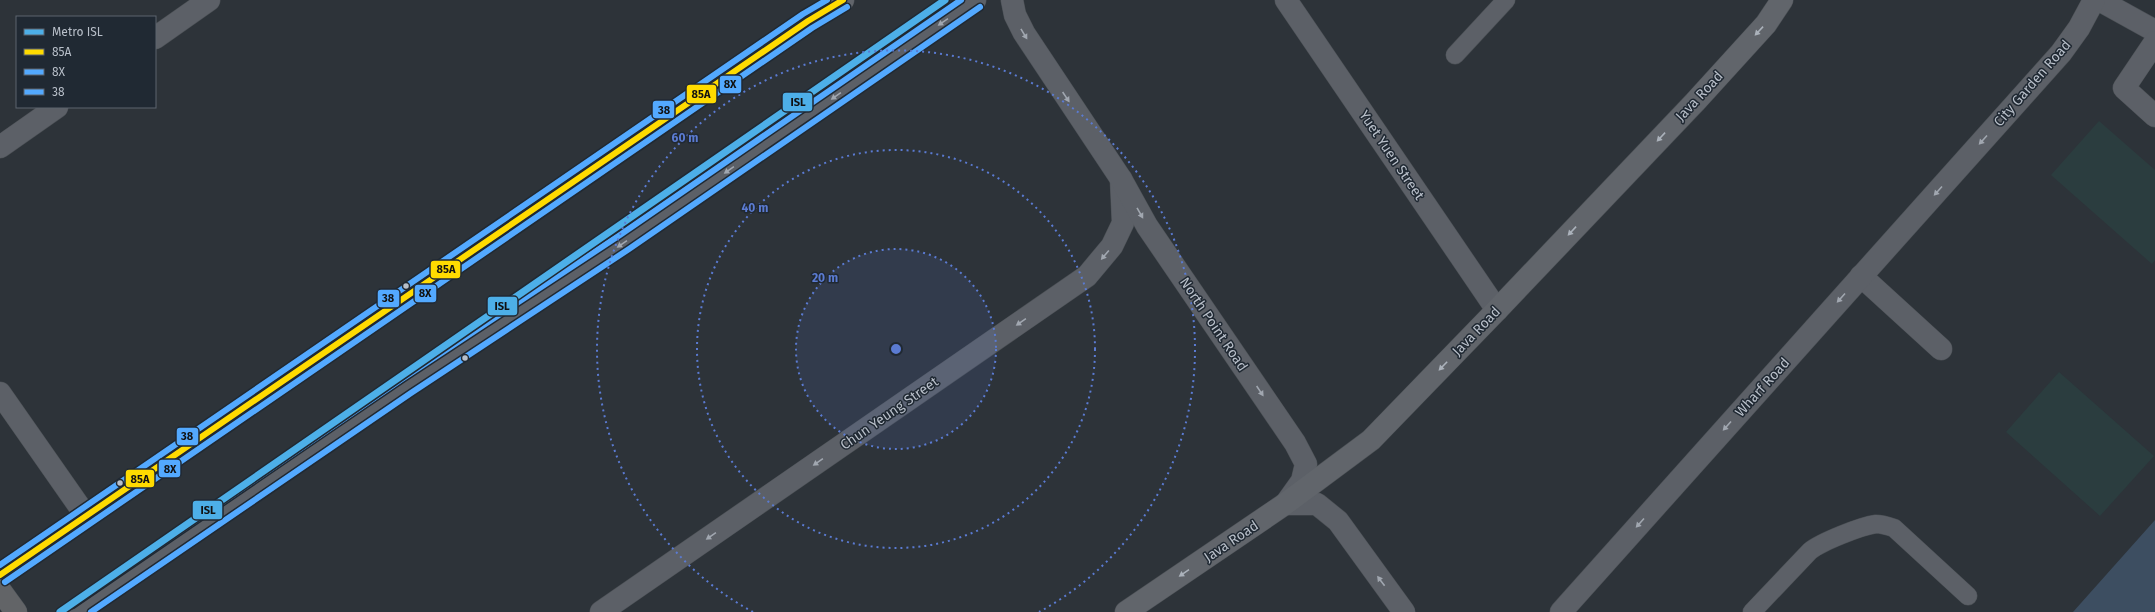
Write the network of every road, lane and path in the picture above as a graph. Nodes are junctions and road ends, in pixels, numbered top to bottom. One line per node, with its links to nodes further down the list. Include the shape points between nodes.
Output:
1 (208, 0): 11 (street)
2 (843, 0): 24 (main road, via 808,21 557,192)
3 (975, 0): 29 (street, one-way to 29, via 624,242 407,386)
4 (1012, 0): 18 (street, North Point Road, one-way to 18, via 1015,15 1024,34)
5 (1286, 0): 20 (street, Yuet Yuen Street)
6 (1506, 0): 13 (lane)
7 (1782, 0): 20 (main road, Java Road, one-way to 20, via 1766,24)
8 (2094, 0): 17 (street, City Garden Road, one-way to 17, via 2079,28 2061,53)
9 (2099, 0): 10 (street)
10 (2155, 31)
11 (156, 37)
12 (2155, 42): 15 (street, via 2124,88)
13 (1455, 55)
14 (56, 108): 16 (street)
15 (2155, 116)
16 (0, 148)
17 (1964, 162): 19 (street, Wharf Road, one-way to 19)
18 (1121, 179): 23 (street, North Point Road, one-way to 23, via 1147,226 1295,443 1306,464 1302,481); 30 (street, Chun Yeung Street, one-way to 30, via 1123,222 1112,246 1087,276)
19 (1861, 276): 21 (street); 33 (street, Wharf Road, one-way to 33)
20 (1497, 310): 23 (main road, Java Road, one-way to 23, via 1371,440)
21 (1941, 349)
22 (0, 393): 24 (street)
23 (1285, 504): 31 (main road, Java Road, one-way to 31); 32 (street, one-way to 23, via 1338,521 1318,504)
24 (86, 516): 25 (main road)
25 (0, 575)
26 (0, 590): 28 (highway)
27 (1968, 596): 34 (lane, via 1894,528 1885,524 1875,524 1820,544 1810,551)
28 (16, 612)
29 (77, 612)
30 (601, 612)
31 (1126, 612)
32 (1404, 612)
33 (1561, 612)
34 (1752, 612)

